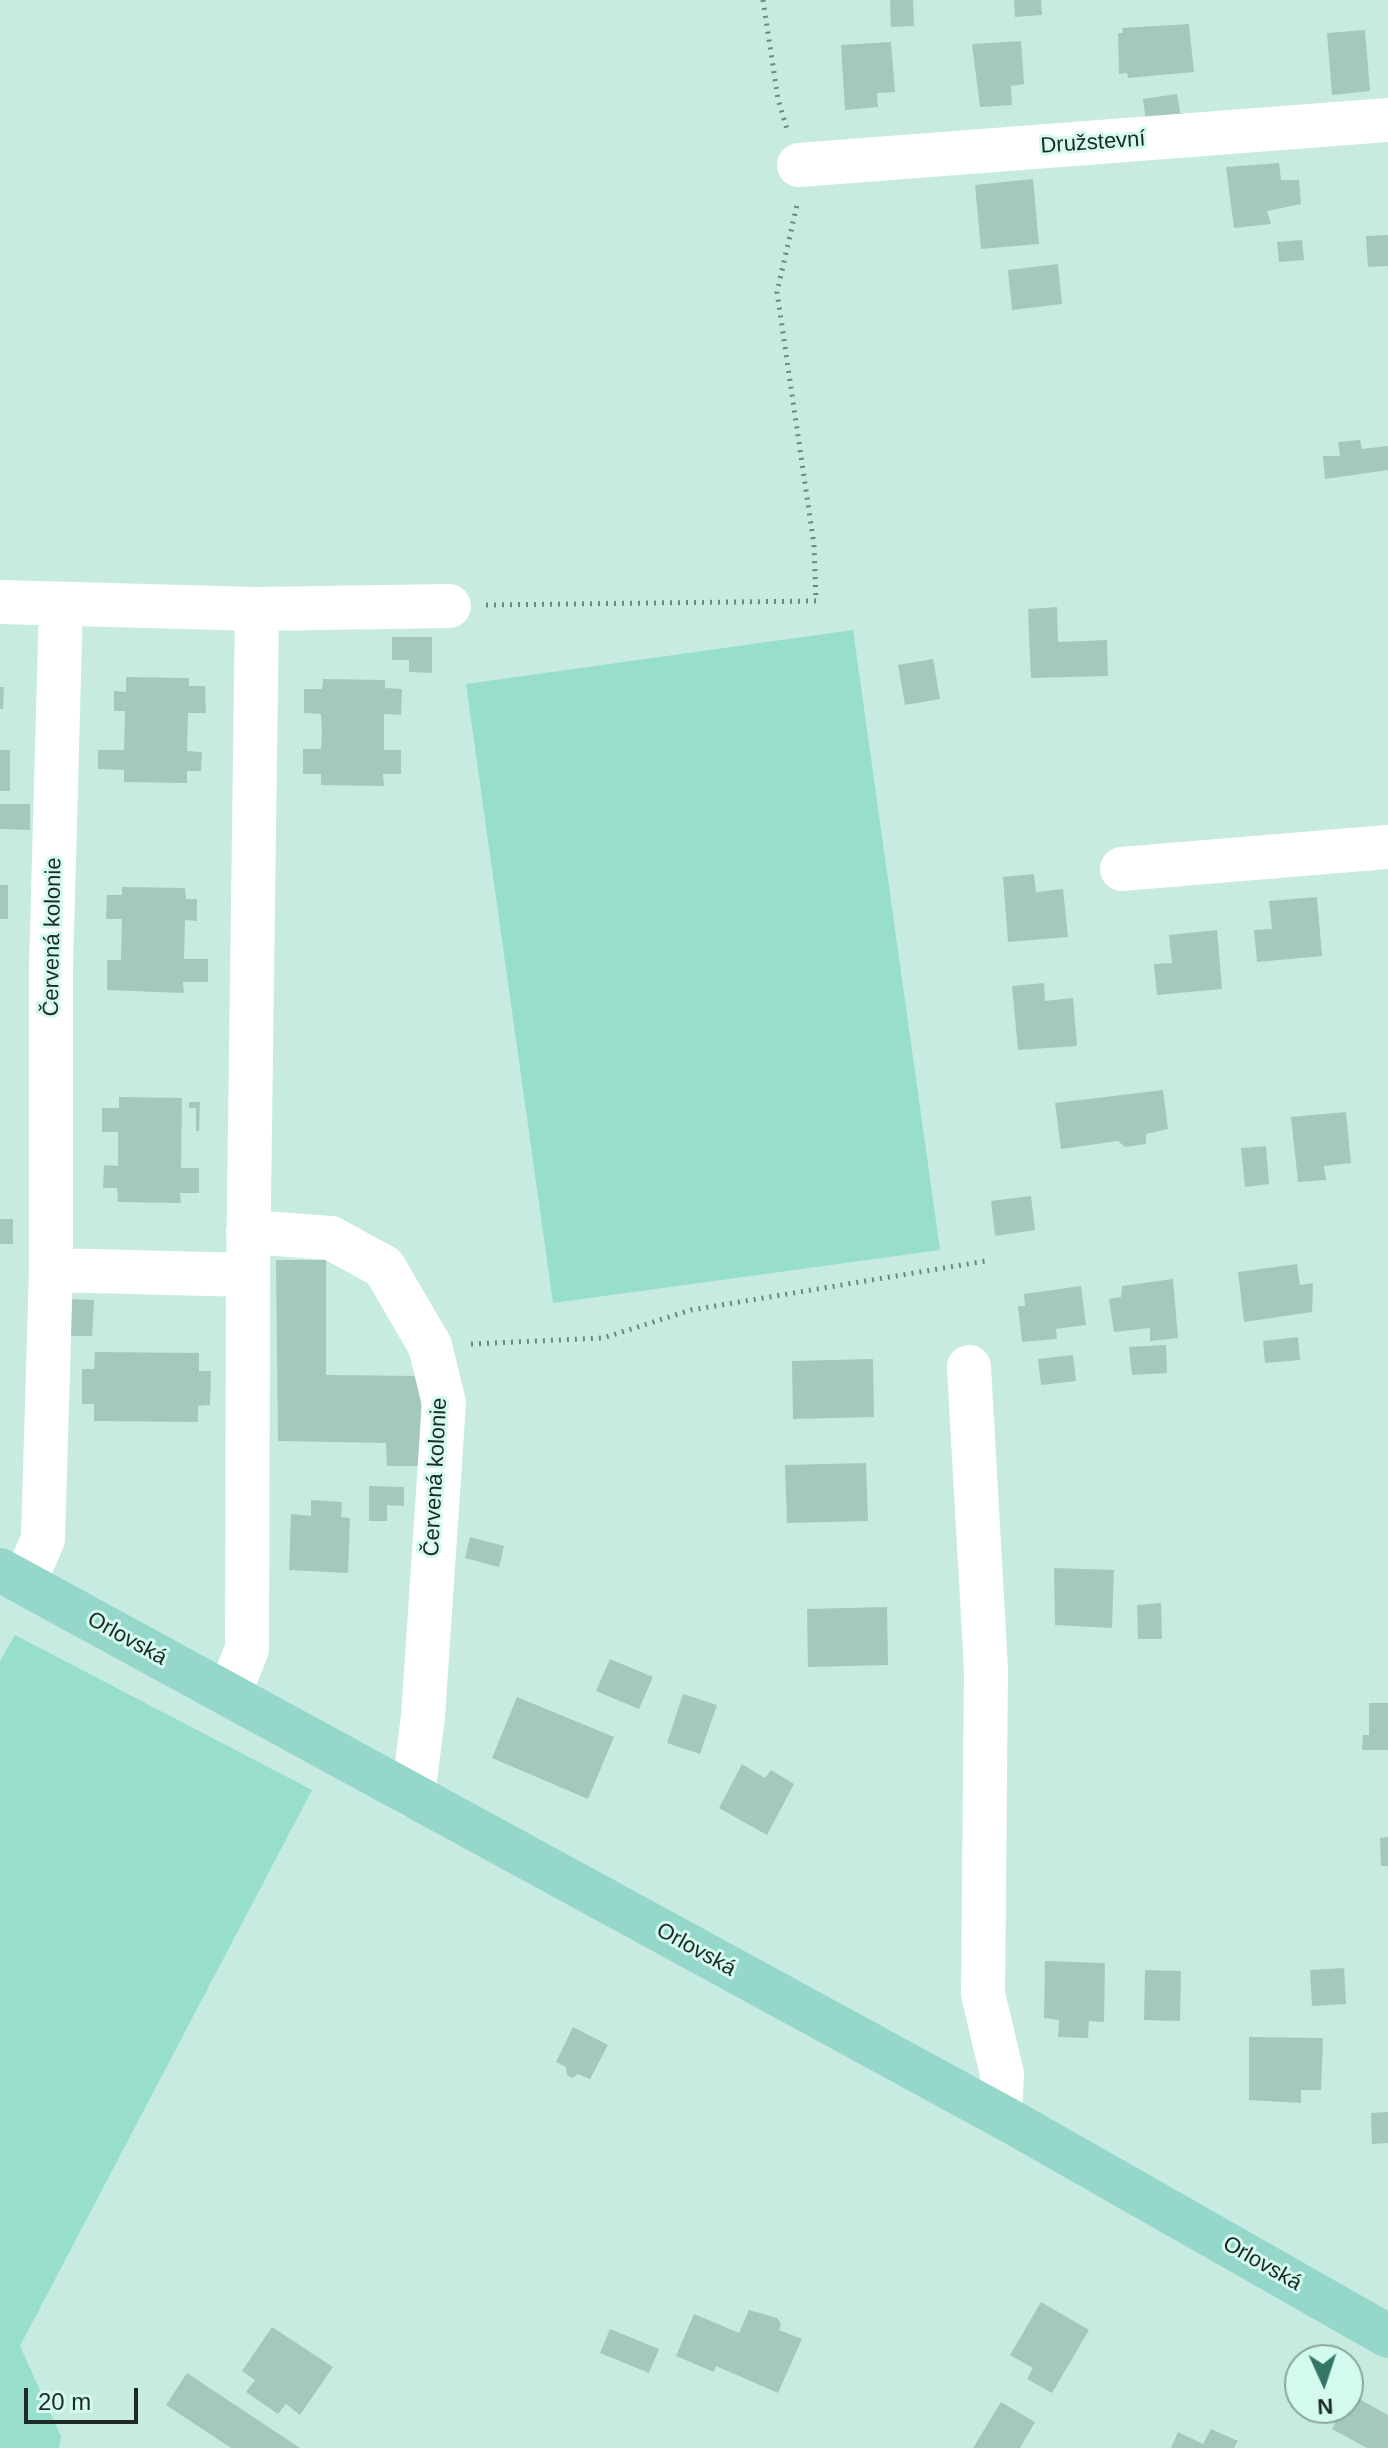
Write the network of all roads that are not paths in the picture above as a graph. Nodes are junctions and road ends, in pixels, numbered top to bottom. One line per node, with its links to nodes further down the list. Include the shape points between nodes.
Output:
1 (1388, 120): 2 (street, Družstevní)
2 (799, 165)
3 (0, 602): 4 (street)
4 (61, 604): 6 (street); 10 (street, Červená kolonie, via 51,968)
5 (449, 606): 6 (street)
6 (257, 609): 9 (street)
7 (1388, 847): 8 (street)
8 (1122, 869)
9 (248, 1232): 11 (street); 15 (street, Červená kolonie, via 331,1238 384,1267 430,1346 444,1403)
10 (51, 1270): 11 (street); 13 (street, Červená kolonie, via 43,1539)
11 (248, 1275): 14 (street, via 247,1649)
12 (969, 1367): 16 (street, via 986,1670 983,1994 1002,2074)
13 (12, 1576): 14 (main road, Orlovská)
14 (229, 1694): 15 (main road, Orlovská)
15 (413, 1796): 16 (main road, Orlovská)
16 (1000, 2115): 17 (main road, Orlovská)
17 (1388, 2336)

